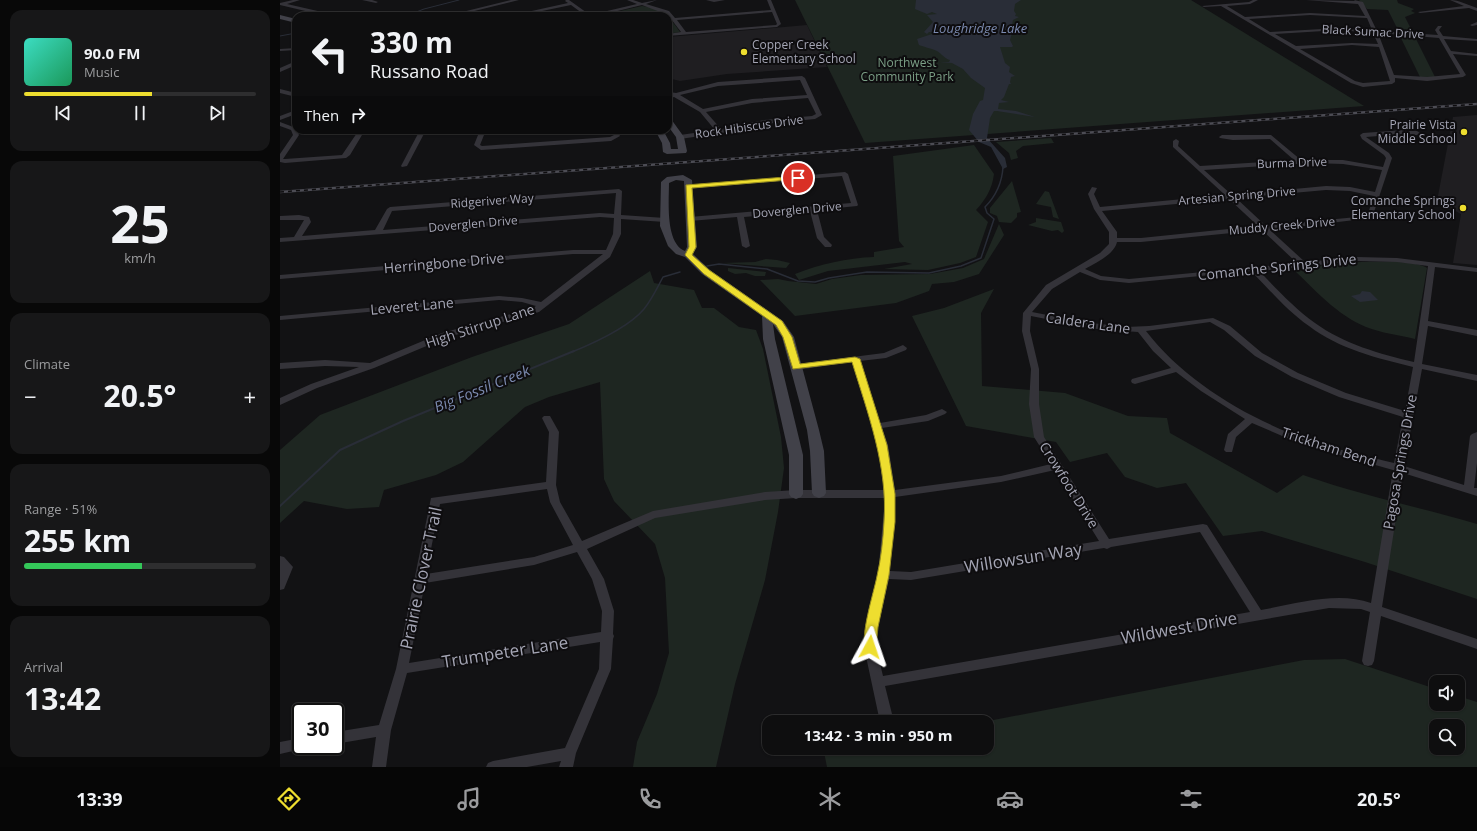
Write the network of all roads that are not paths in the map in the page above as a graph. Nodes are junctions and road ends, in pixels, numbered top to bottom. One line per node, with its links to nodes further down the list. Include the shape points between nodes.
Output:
1 (298, 0): 15 (street)
2 (364, 0): 13 (street)
3 (517, 0): 24 (street)
4 (565, 0): 16 (street)
5 (629, 0): 17 (street)
6 (654, 0): 17 (street)
7 (708, 0): 8 (street)
8 (723, 0)
9 (769, 0): 22 (street)
10 (1256, 0): 18 (street, via 1250,3)
11 (1308, 0): 14 (street)
12 (1452, 0): 20 (street)
13 (376, 2)
14 (1358, 2): 31 (street)
15 (281, 4): 23 (street)
16 (571, 4): 25 (street); 26 (street)
17 (643, 4): 27 (street); 28 (street)
18 (1222, 5): 19 (street); 32 (street)
19 (1204, 6)
20 (1470, 7): 21 (street); 29 (street)
21 (1477, 10)
22 (774, 11): 33 (street); 39 (street, via 779,24 777,26)
23 (316, 12)
24 (465, 12)
25 (531, 12)
26 (583, 12)
27 (607, 12)
28 (666, 12)
29 (1420, 12)
30 (280, 17): 34 (street)
31 (1368, 17): 32 (street, via 1310,14); 38 (street)
32 (1245, 18): 40 (street)
33 (674, 19): 39 (street)
34 (292, 20)
35 (280, 23): 36 (street)
36 (292, 25)
37 (1440, 27): 42 (street, via 1437,30)
38 (1374, 31): 40 (street, Black Sumac Drive, via 1320,29); 42 (street, Black Sumac Drive); 44 (street)
39 (684, 33): 41 (street)
40 (1269, 33): 46 (street)
41 (672, 34)
42 (1440, 36): 43 (street, Black Sumac Drive); 48 (street)
43 (1477, 40)
44 (1380, 46): 46 (street, via 1352,44); 53 (street)
45 (292, 48): 47 (street)
46 (1295, 48): 53 (street, via 1359,84 1392,82)
47 (280, 50)
48 (1450, 52): 49 (street); 53 (street, via 1463,75 1427,78)
49 (1477, 55)
50 (280, 65): 51 (street)
51 (290, 65): 52 (street)
52 (280, 70)
53 (1392, 76)
54 (280, 91): 55 (street)
55 (292, 94)
56 (672, 94): 57 (street)
57 (676, 95): 58 (street); 59 (street, via 727,83 802,78); 60 (street)
58 (672, 96)
59 (810, 96): 60 (street, via 752,101); 66 (street, Rock Hibiscus Drive, via 818,116 764,122)
60 (702, 111): 66 (street)
61 (292, 114): 62 (street)
62 (280, 118)
63 (280, 124): 65 (street)
64 (672, 126): 74 (street)
65 (292, 128)
66 (719, 131): 74 (street, Rock Hibiscus Drive)
67 (1417, 133): 83 (street, Muddy Creek Drive, via 1363,135 1387,154 1389,158)
68 (296, 134): 78 (street)
69 (360, 134): 79 (street, via 344,156)
70 (421, 134): 81 (street)
71 (481, 134): 72 (street, via 478,147 611,139 617,136)
72 (616, 134)
73 (661, 134): 74 (street, via 667,152 683,151)
74 (680, 136)
75 (1222, 137): 80 (street, via 1271,137)
76 (1176, 141): 82 (street, via 1175,146)
77 (280, 146): 78 (street)
78 (290, 146): 79 (street)
79 (280, 160)
80 (1299, 161): 82 (street, Burma Drive); 83 (street, Burma Drive, via 1333,161)
81 (404, 166)
82 (1199, 168): 88 (street)
83 (1384, 169): 87 (street, Muddy Creek Drive)
84 (688, 187): 89 (street, Doverglen Drive, via 845,174 855,205); 94 (street); 95 (street, via 686,178 666,180)
85 (1094, 188): 90 (street, via 1091,194)
86 (619, 191): 92 (street, High Stirrup Lane); 97 (street, Ridgeriver Way, via 390,209)
87 (1376, 194): 88 (street, Artesian Spring Drive, via 1332,188); 96 (street, Muddy Creek Drive, via 1370,217 1367,218)
88 (1229, 196): 90 (street, Artesian Spring Drive); 96 (street)
89 (813, 209): 91 (street, Doverglen Drive); 101 (street, via 821,238)
90 (1097, 209): 100 (street, via 1111,229)
91 (740, 214): 94 (street, Doverglen Drive); 102 (street)
92 (618, 216): 95 (street, Doverglen Drive); 97 (street, Doverglen Drive, via 576,216); 103 (street, High Stirrup Lane, via 617,234)
93 (280, 218): 98 (street, via 307,218 308,222)
94 (690, 219): 104 (street)
95 (665, 220): 104 (street, via 670,244)
96 (1263, 228): 100 (street, Muddy Creek Drive, via 1141,240); 105 (street)
97 (378, 232): 98 (street, Doverglen Drive)
98 (297, 238): 99 (street, Doverglen Drive)
99 (280, 240)
100 (1114, 240): 107 (street, via 1108,252)
101 (828, 244)
102 (746, 246)
103 (609, 252): 110 (street, Herringbone Drive, via 565,253); 111 (street, High Stirrup Lane)
104 (691, 258): 113 (street, via 706,272)
105 (1303, 264): 106 (street, Comanche Springs Drive, via 1361,259); 108 (street, Comanche Springs Drive)
106 (1432, 264): 109 (street, Comanche Springs Drive); 115 (street, Pagosa Springs Drive)
107 (1079, 269): 108 (street, Comanche Springs Drive, via 1100,278 1129,282); 112 (street, via 1049,287)
108 (1253, 269): 122 (street, via 1298,313 1320,330 1351,345)
109 (1477, 270)
110 (280, 277)
111 (542, 305): 114 (street, Leveret Lane, via 499,298); 121 (street, High Stirrup Lane, via 536,310 445,335)
112 (1027, 313): 116 (street, Caldera Lane, via 1082,324); 135 (street, Crowfoot Drive, via 1026,331 1035,369 1034,404 1039,437)
113 (767, 316): 123 (street, via 782,326); 140 (street, via 769,339 796,455)
114 (280, 318)
115 (1425, 323): 117 (street); 122 (street, Pagosa Springs Drive)
116 (1140, 330): 124 (street, Trickham Bend); 129 (street, Caldera Lane, via 1210,320 1220,322 1252,350 1280,367 1323,388)
117 (1477, 333)
118 (903, 348): 119 (street, via 886,355)
119 (855, 359): 123 (street); 132 (street)
120 (280, 366): 121 (street, via 323,362)
121 (371, 366): 127 (street, High Stirrup Lane, via 314,386)
122 (1418, 366): 125 (street); 129 (street, Pagosa Springs Drive)
123 (797, 367): 139 (street, via 816,441)
124 (1178, 369): 126 (street); 131 (street, Trickham Bend)
125 (1477, 378)
126 (1135, 381)
127 (280, 402)
128 (942, 412): 132 (street, via 928,418)
129 (1408, 415): 136 (street, Pagosa Springs Drive)
130 (547, 418): 137 (street, via 554,432)
131 (1252, 418): 134 (street, via 1231,436); 136 (street, Trickham Bend, via 1291,437 1344,455)
132 (878, 426): 141 (street)
133 (1477, 435): 138 (street)
134 (1229, 450)
135 (1058, 466): 141 (street, via 1001,479); 142 (street, Crowfoot Drive)
136 (1398, 468): 138 (street, Trickham Bend); 148 (street, Pagosa Springs Drive)
137 (551, 485): 143 (street, via 555,502); 146 (street, Prairie Clover Trail, via 435,501)
138 (1473, 491)
139 (820, 493): 140 (street); 141 (street)
140 (796, 494): 143 (street, via 765,496 653,515)
141 (890, 494): 145 (street)
142 (1107, 545): 145 (street, Willowsun Way, via 911,576); 149 (street, Willowsun Way, via 1203,528)
143 (580, 547): 146 (street, via 534,561); 150 (street, via 598,579 608,611)
144 (280, 560): 147 (street, via 287,568)
145 (884, 575): 154 (street, via 870,639)
146 (420, 579): 153 (street, Prairie Clover Trail)
147 (280, 586)
148 (1375, 608): 149 (street, Wildwest Drive, via 1361,604 1328,603); 151 (street, Wildwest Drive); 152 (street, Pagosa Springs Drive)
149 (1257, 614): 154 (street, Wildwest Drive)
150 (608, 636): 153 (street, Trumpeter Lane); 158 (street, via 605,669)
151 (1477, 644)
152 (1368, 661)
153 (402, 669): 156 (street, Prairie Clover Trail)
154 (877, 682): 155 (street)
155 (885, 715)
156 (384, 730): 157 (street); 159 (street, Prairie Clover Trail)
157 (344, 737)
158 (569, 753): 160 (street); 161 (street)
159 (379, 767)
160 (493, 767)
161 (566, 767)

